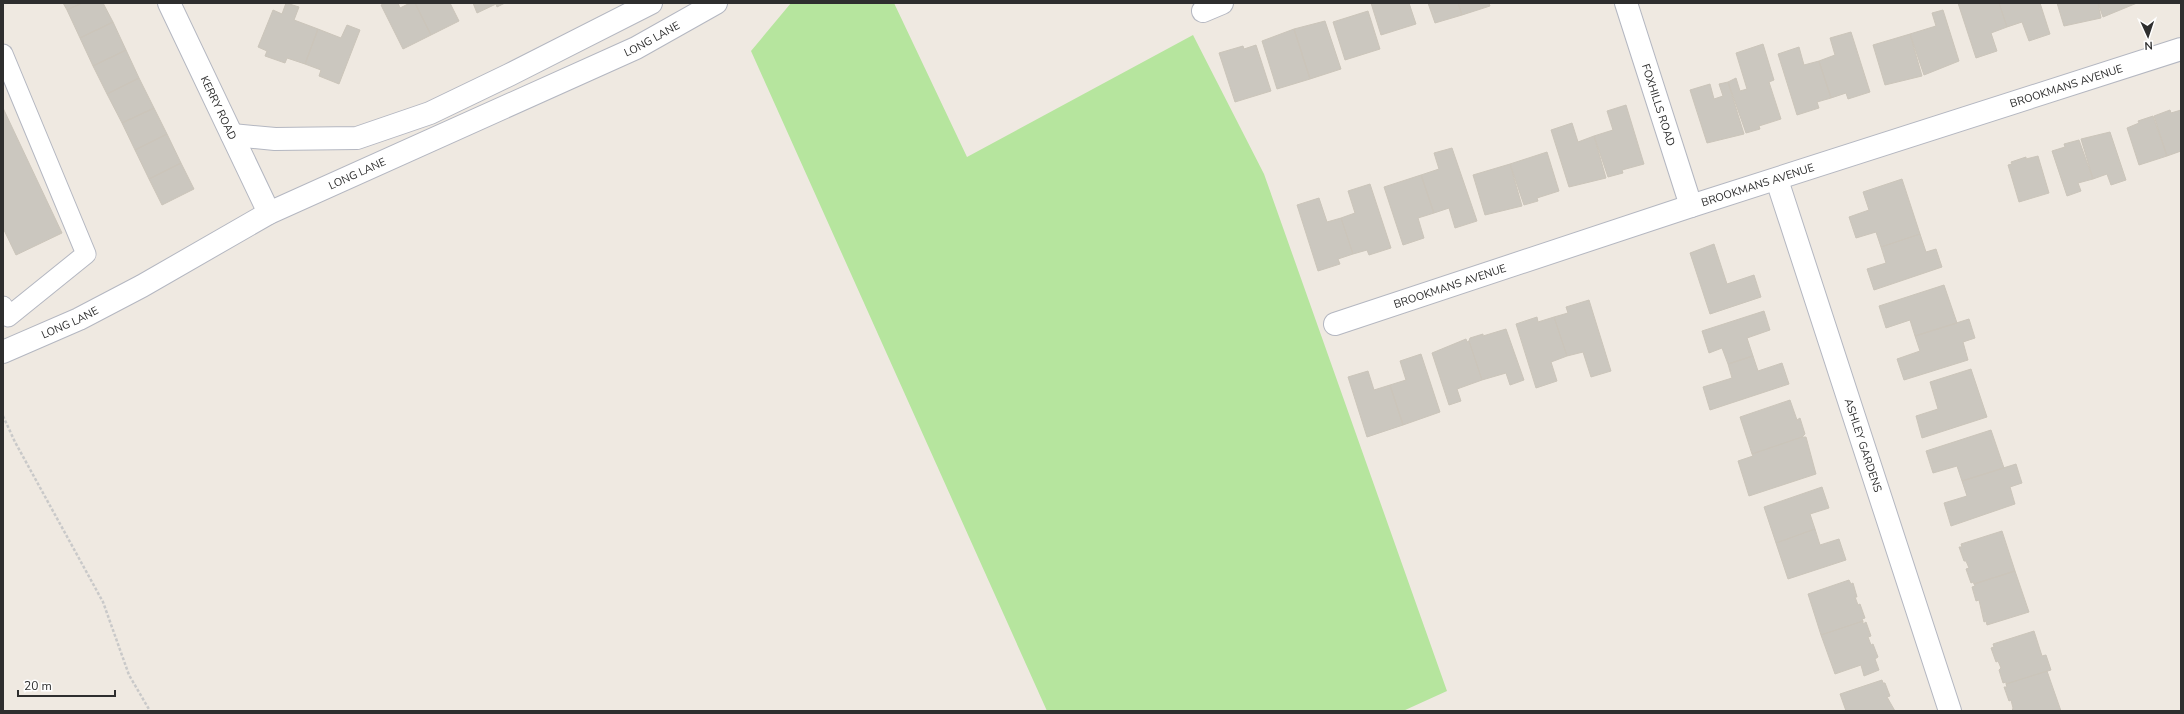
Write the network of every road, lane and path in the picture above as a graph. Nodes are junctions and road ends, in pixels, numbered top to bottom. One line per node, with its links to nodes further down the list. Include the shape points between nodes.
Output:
1 (169, 3): 10 (street, KERRY ROAD)
2 (651, 3): 7 (street)
3 (716, 3): 8 (street, LONG LANE, via 636,48)
4 (1626, 3): 13 (street, FOXHILLS ROAD)
5 (2181, 49): 12 (street, BROOKMANS AVENUE)
6 (3, 54): 15 (lane, via 86,254 8,317)
7 (509, 76): 8 (street); 9 (street)
8 (522, 101): 11 (street, LONG LANE)
9 (430, 113): 10 (street, via 358,138 275,139); 11 (street)
10 (232, 135): 14 (street, KERRY ROAD)
11 (441, 138): 14 (street, LONG LANE)
12 (1777, 180): 13 (street, BROOKMANS AVENUE); 20 (street, ASHLEY GARDENS)
13 (1690, 206): 16 (street, BROOKMANS AVENUE)
14 (269, 213): 17 (street, LONG LANE, via 79,319)
15 (3, 306)
16 (1335, 324)
17 (3, 352)
18 (3, 416): 19 (path, via 104,602 129,675)
19 (150, 711)
20 (1950, 711)

